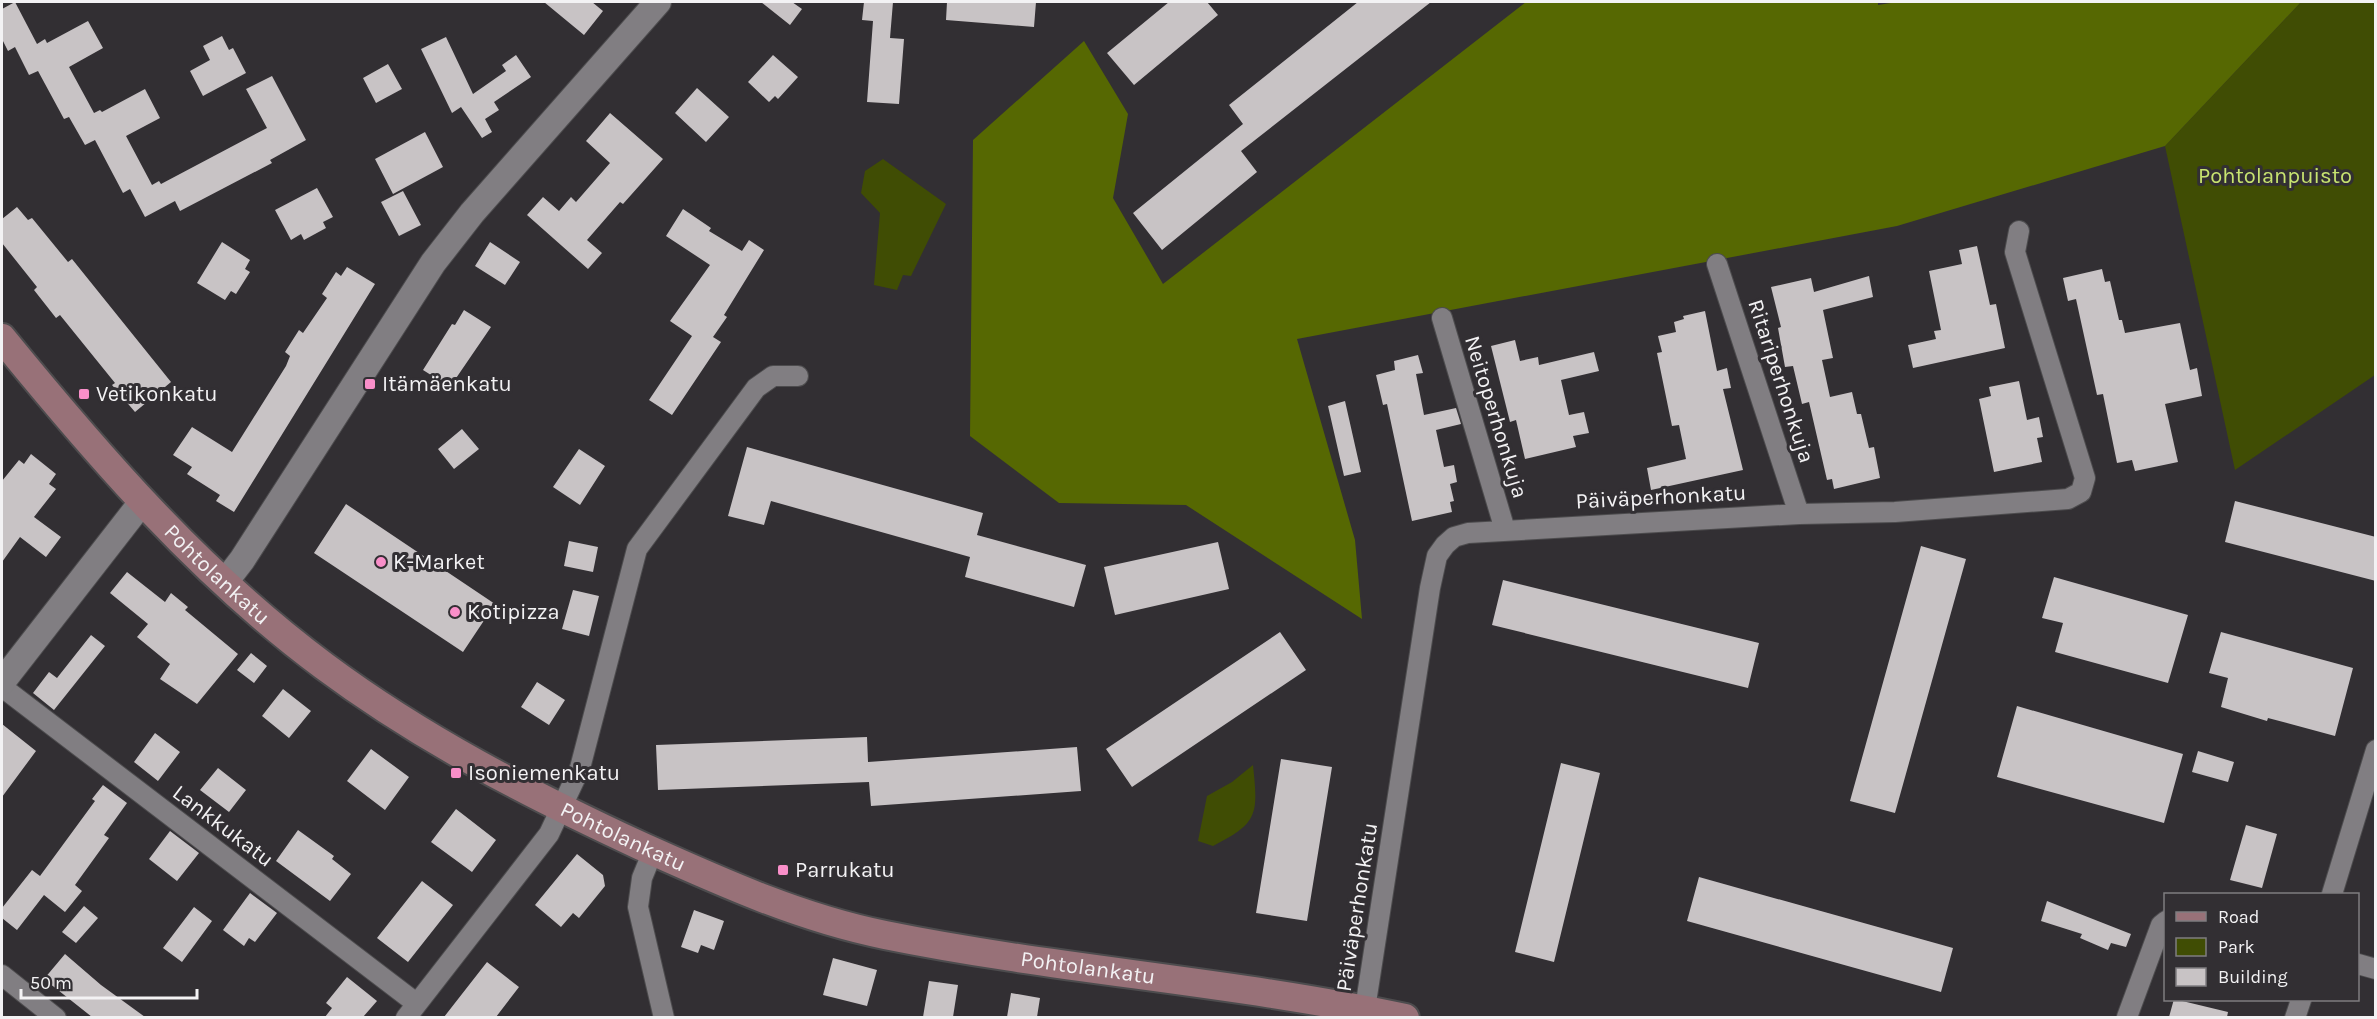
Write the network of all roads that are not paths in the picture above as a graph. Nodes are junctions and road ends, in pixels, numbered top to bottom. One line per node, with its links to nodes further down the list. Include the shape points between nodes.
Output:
1 (658, 2): 10 (street, via 472,213 433,263)
2 (2019, 231): 8 (street, Päiväperhonkatu, via 2015,252 2085,478 2081,492 2068,499 1895,512)
3 (1717, 264): 8 (street, Ritariperhonkuja)
4 (1442, 318): 9 (street, Neitoperhonkuja)
5 (2, 338): 7 (main road, Pohtolankatu, via 101,459)
6 (798, 376): 14 (street, via 773,376 756,388 637,549 580,768)
7 (142, 502): 10 (main road, Pohtolankatu); 11 (street)
8 (1799, 514): 9 (street, Päiväperhonkatu)
9 (1505, 530): 22 (street, Päiväperhonkatu, via 1454,537 1437,556)
10 (225, 582): 14 (main road, Pohtolankatu, via 321,664 402,720)
11 (2, 682)
12 (2, 687): 23 (street, Lankkukatu)
13 (2376, 750): 16 (street)
14 (561, 807): 15 (main road, Pohtolankatu); 23 (street, via 549,834)
15 (652, 851): 22 (main road, Pohtolankatu, via 770,901 881,935); 25 (street, via 642,878 638,907)
16 (2332, 893)
17 (2164, 923): 27 (street)
18 (2359, 964): 19 (street)
19 (2376, 969)
20 (2, 975): 24 (street)
21 (2300, 1001): 28 (street)
22 (1365, 1009): 26 (main road, Pohtolankatu)
23 (411, 1010)
24 (56, 1017)
25 (664, 1017)
26 (1405, 1017)
27 (2127, 1017)
28 (2295, 1017)

